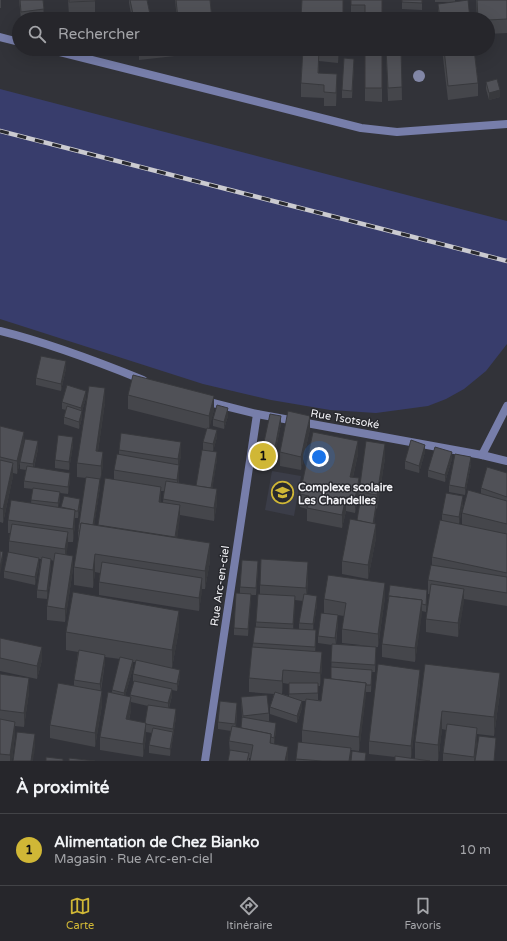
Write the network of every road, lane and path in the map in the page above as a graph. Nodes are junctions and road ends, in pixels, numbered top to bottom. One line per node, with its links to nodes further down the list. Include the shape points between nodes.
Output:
1 (0, 37): 2 (street)
2 (12, 40)
3 (76, 56): 4 (street, via 361,128 397,132)
4 (507, 124)
5 (0, 331): 6 (street, via 41,341)
6 (153, 385)
7 (196, 398): 9 (street, Rue Tsotsoké)
8 (507, 406): 10 (street)
9 (257, 414): 10 (street, Rue Tsotsoké); 12 (street, Rue Arc-en-ciel)
10 (482, 455): 11 (street, Rue Tsotsoké)
11 (507, 461)
12 (205, 761)

